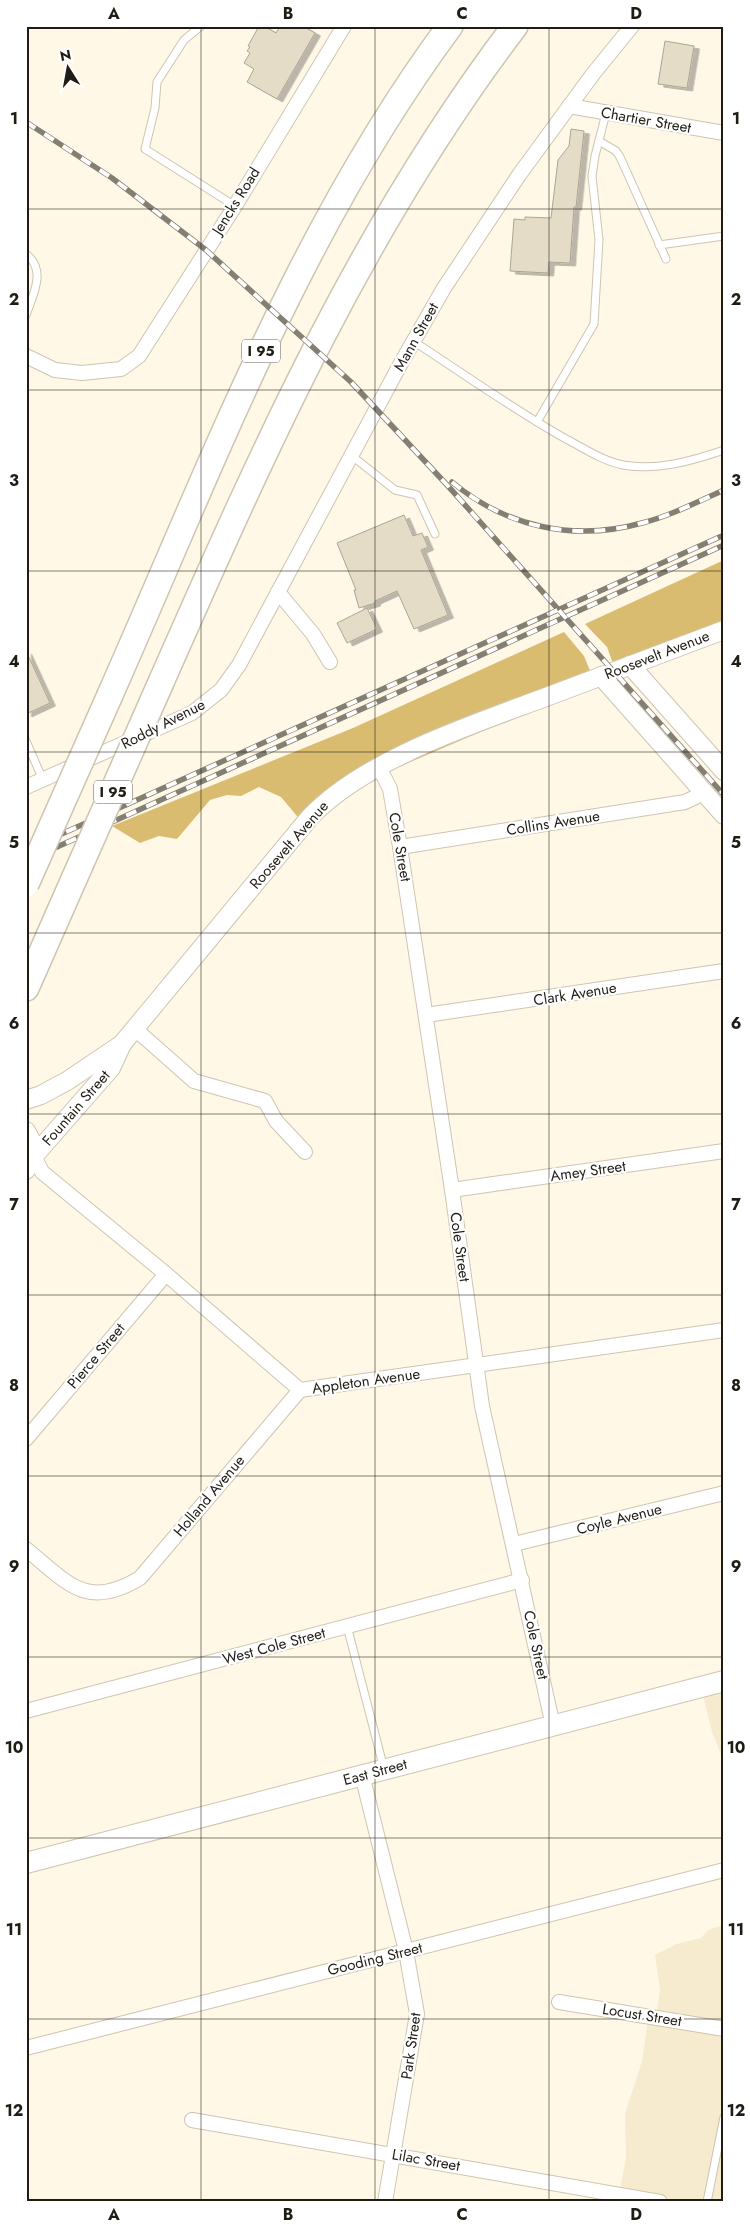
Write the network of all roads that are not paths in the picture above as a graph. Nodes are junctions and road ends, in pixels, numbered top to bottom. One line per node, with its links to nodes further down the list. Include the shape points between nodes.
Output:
1 (201, 26): 10 (lane, via 184,40 157,82 155,108 145,149)
2 (344, 26): 10 (street, Jencks Road)
3 (450, 26): 35 (highway, I 95, bridge, via 364,158 293,287 247,382)
4 (515, 26): 37 (highway, I 95, bridge, via 420,163 331,316 258,464)
5 (632, 26): 6 (street, Mann Street)
6 (569, 106): 7 (street, Chartier Street); 16 (street, Mann Street, via 488,219)
7 (606, 112): 8 (street, Chartier Street); 9 (lane)
8 (724, 133)
9 (599, 140): 12 (lane, via 620,157); 18 (lane, via 592,176 599,240 594,324)
10 (235, 206): 17 (street, Jencks Road, via 139,356 121,369 82,374 55,370)
11 (724, 236): 12 (lane)
12 (659, 245): 14 (lane)
13 (26, 254): 15 (lane, via 36,266 38,276)
14 (666, 259)
15 (26, 315)
16 (413, 340): 18 (lane); 20 (street, Mann Street)
17 (26, 356)
18 (536, 422): 19 (lane, via 586,450 622,465 663,466)
19 (724, 450)
20 (352, 456): 21 (lane, via 395,490 417,495); 22 (street, Mann Street)
21 (435, 534)
22 (278, 592): 24 (street, via 313,634); 30 (street, Roddy Avenue, via 234,673 208,703 174,722)
23 (724, 630): 25 (street, Roosevelt Avenue)
24 (330, 662)
25 (630, 665): 26 (street, Roosevelt Avenue); 29 (street)
26 (601, 676): 28 (street, Roosevelt Avenue, via 472,725); 32 (street)
27 (26, 741): 30 (lane)
28 (379, 767): 34 (street, Cole Street, via 390,789); 39 (street, Roosevelt Avenue, via 342,789 310,817)
29 (724, 771)
30 (43, 780): 31 (street, Roddy Avenue)
31 (26, 787)
32 (704, 793): 33 (street); 34 (street, Collins Avenue, via 685,802)
33 (724, 815)
34 (400, 846): 38 (street, Cole Street)
35 (26, 884)
36 (724, 972): 38 (street, Clark Avenue)
37 (26, 988)
38 (426, 1015): 46 (street, Cole Street)
39 (134, 1028): 40 (street, Roosevelt Avenue); 44 (street, via 194,1081 265,1101 276,1121)
40 (122, 1044): 41 (street, Roosevelt Avenue, via 68,1081); 45 (street, Fountain Street, via 111,1068)
41 (26, 1100)
42 (26, 1132): 45 (street, via 31,1140)
43 (724, 1151): 46 (street, Amey Street)
44 (305, 1152)
45 (30, 1163): 47 (street, Appleton Avenue)
46 (452, 1190): 49 (street, Cole Street)
47 (166, 1274): 50 (street, Appleton Avenue); 51 (street, Pierce Street)
48 (724, 1330): 49 (street, Appleton Avenue)
49 (477, 1365): 50 (street, Appleton Avenue); 53 (street, Cole Street, via 482,1406)
50 (300, 1390): 54 (street, Holland Avenue, via 140,1578 128,1585 88,1593 76,1589)
51 (26, 1439)
52 (724, 1493): 53 (street, Coyle Avenue)
53 (514, 1544): 55 (street, Cole Street)
54 (26, 1549)
55 (522, 1580): 56 (street, West Cole Street); 59 (street, Cole Street)
56 (347, 1626): 58 (street, West Cole Street); 60 (lane)
57 (724, 1681): 59 (main road, East Street)
58 (26, 1711)
59 (553, 1726): 60 (main road, East Street)
60 (384, 1770): 61 (main road, East Street)
61 (362, 1775): 62 (main road, East Street); 64 (street, Park Street)
62 (26, 1863)
63 (724, 1870): 64 (street, Gooding Street)
64 (406, 1951): 67 (street, Gooding Street); 70 (street, Park Street, via 417,2014)
65 (559, 2002): 66 (street, Locust Street)
66 (724, 2029)
67 (26, 2048)
68 (724, 2117): 74 (lane)
69 (192, 2120): 70 (street, Lilac Street)
70 (394, 2154): 71 (street, Lilac Street); 72 (street, Park Street)
71 (603, 2197): 73 (street, Lilac Street)
72 (385, 2202)
73 (660, 2202)
74 (708, 2202)

